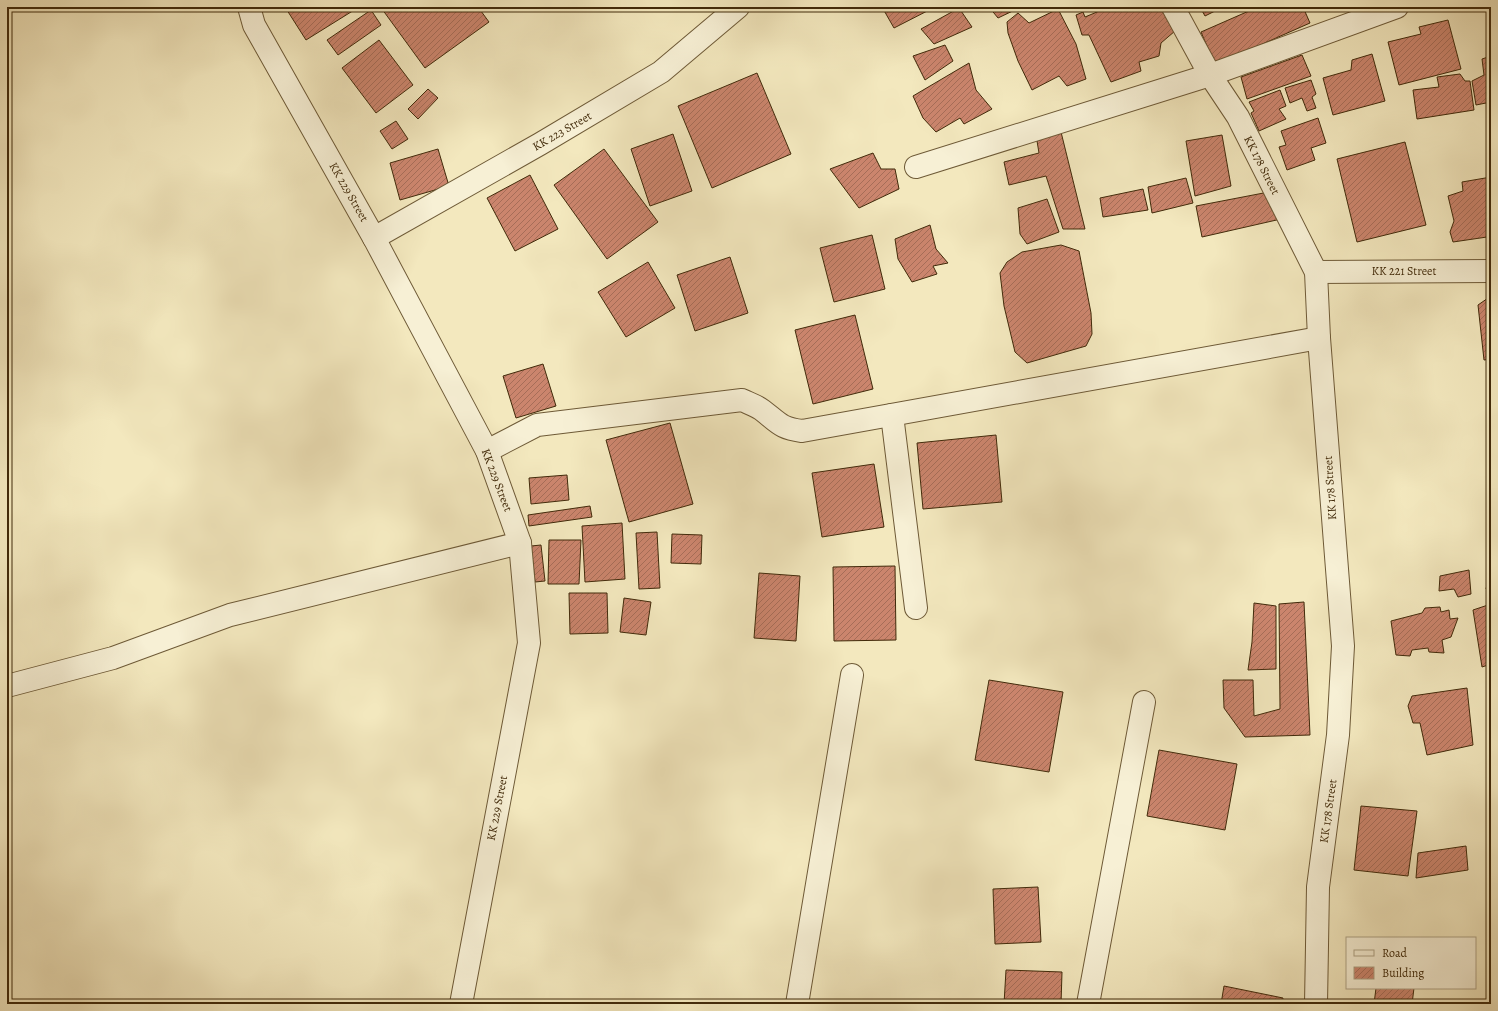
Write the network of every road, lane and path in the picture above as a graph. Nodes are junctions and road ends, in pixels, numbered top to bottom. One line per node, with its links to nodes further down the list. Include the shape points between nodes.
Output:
1 (249, 7): 7 (street, KK 229 Street, via 254,25)
2 (738, 7): 7 (street, KK 223 Street, via 661,72)
3 (1172, 7): 5 (street, KK 178 Street)
4 (1397, 7): 5 (street)
5 (1210, 75): 6 (street); 9 (street, KK 178 Street, via 1238,117)
6 (916, 167)
7 (374, 238): 12 (street, KK 229 Street)
8 (1491, 271): 9 (street, KK 221 Street)
9 (1316, 272): 10 (street, KK 178 Street)
10 (1319, 338): 11 (street); 21 (street, KK 178 Street, via 1343,646 1338,735 1318,887)
11 (892, 415): 12 (street, via 802,431 787,429 761,409 742,400 537,425); 14 (street)
12 (487, 451): 13 (street, KK 229 Street)
13 (520, 543): 16 (street, via 230,615 113,658); 18 (street, KK 229 Street, via 529,642)
14 (916, 608)
15 (852, 675): 19 (street)
16 (7, 686)
17 (1144, 702): 20 (street)
18 (461, 1004)
19 (797, 1004)
20 (1088, 1004)
21 (1316, 1004)

